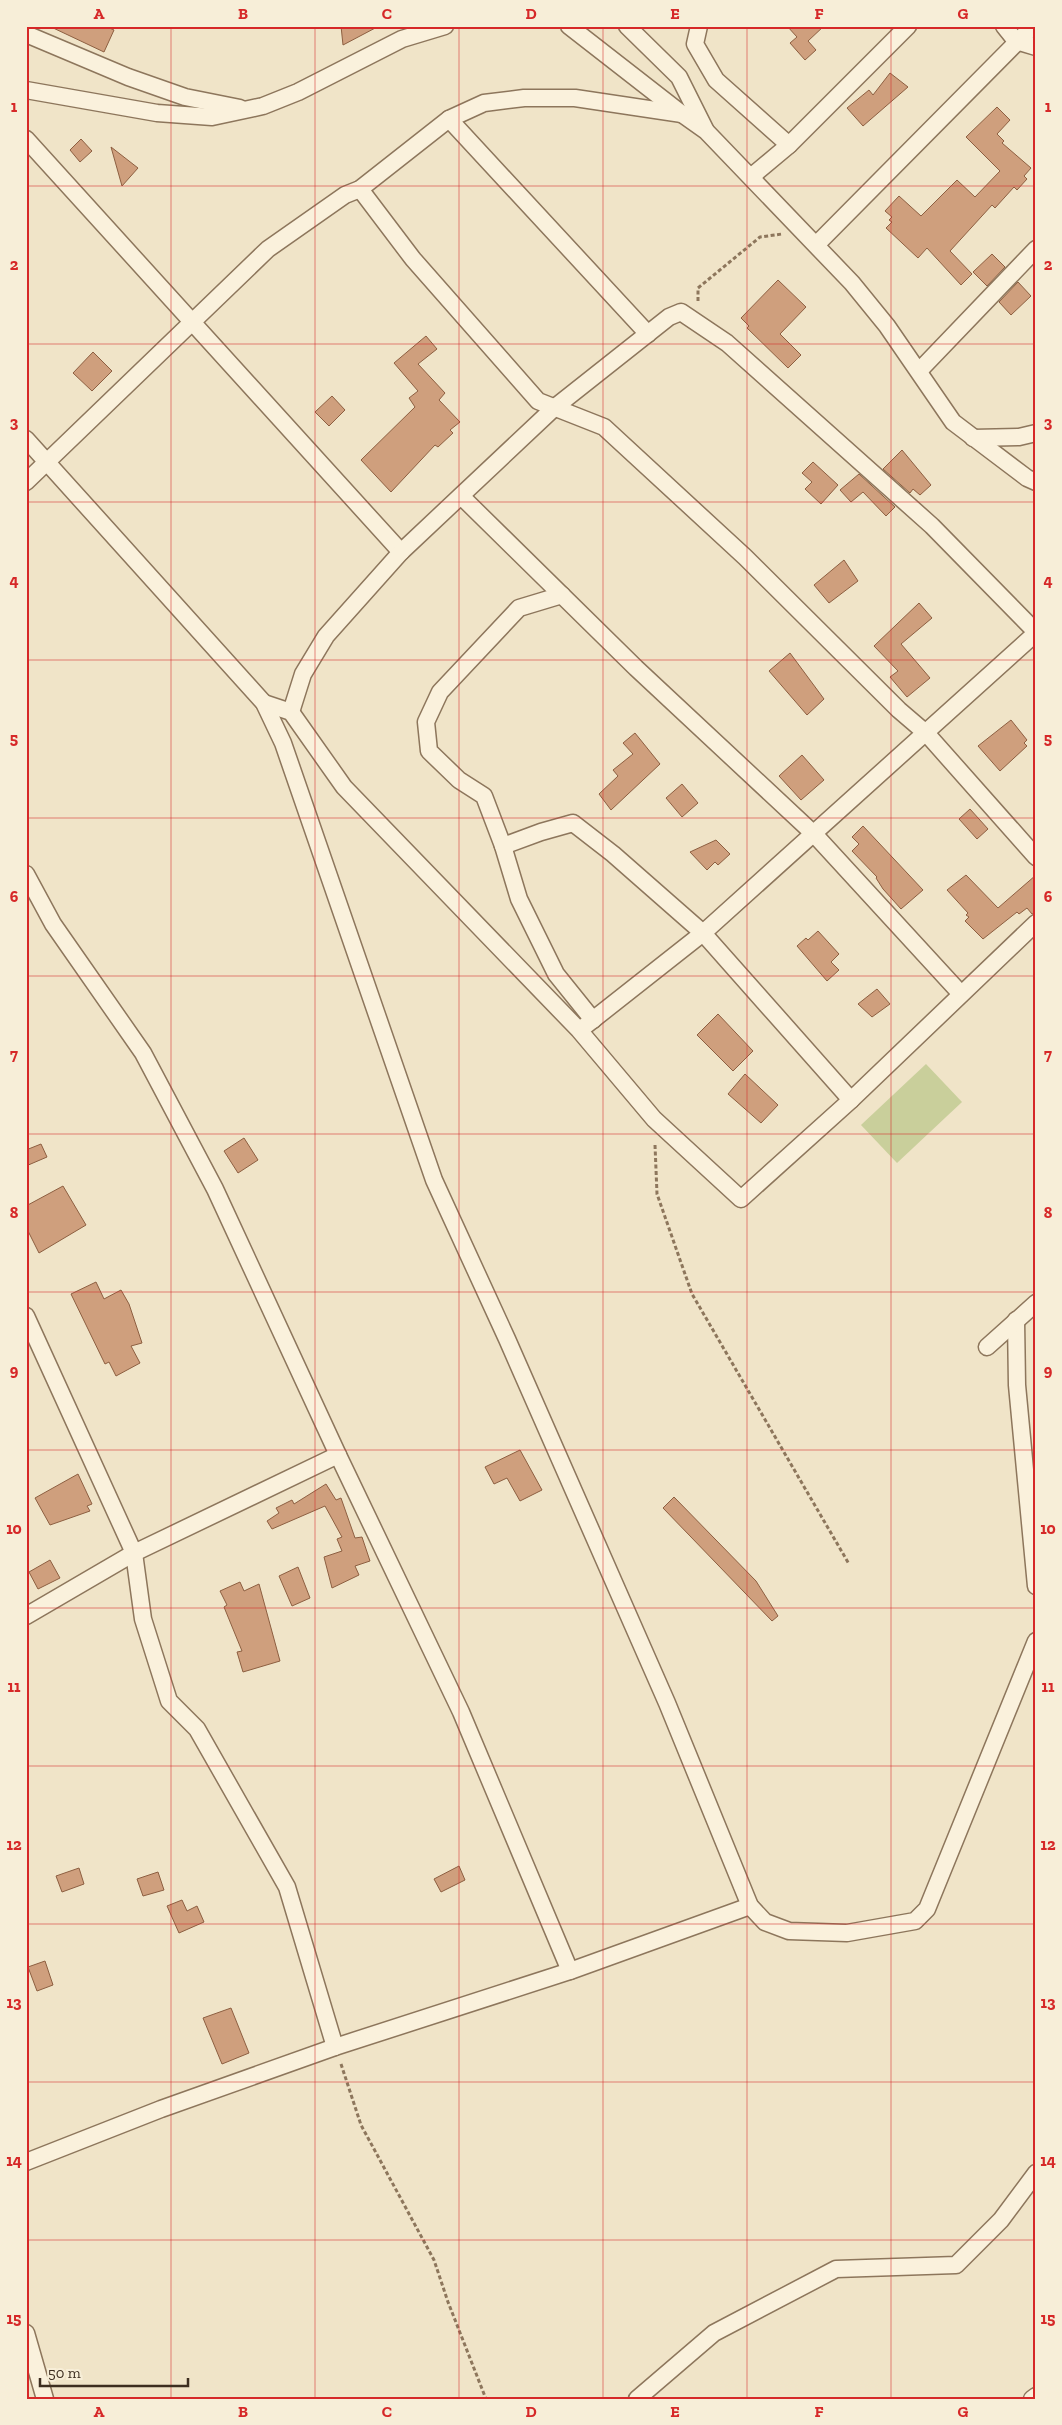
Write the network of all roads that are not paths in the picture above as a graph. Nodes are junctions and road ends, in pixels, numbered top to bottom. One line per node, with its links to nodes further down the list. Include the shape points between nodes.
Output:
1 (445, 26): 12 (street, via 402,39 298,92 263,106)
2 (570, 26): 13 (street)
3 (627, 26): 15 (street, via 679,77)
4 (699, 26): 17 (street, via 695,44 716,80)
5 (908, 26): 17 (street)
6 (1004, 26): 9 (street)
7 (1033, 26): 9 (street)
8 (29, 38): 12 (street, via 185,97)
9 (1016, 41): 10 (street); 20 (street)
10 (1036, 47)
11 (26, 90): 12 (street, via 157,113 212,117)
12 (245, 109)
13 (682, 114): 14 (street, via 575,98 524,98 484,103); 15 (street)
14 (449, 119): 19 (street); 23 (street)
15 (706, 131): 18 (street)
16 (26, 139): 22 (street)
17 (789, 145): 18 (street)
18 (752, 176): 20 (street)
19 (360, 188): 22 (street, via 268,249); 25 (street, via 413,259 478,334 538,401)
20 (818, 244): 24 (street, via 858,290)
21 (1036, 249): 24 (street)
22 (192, 321): 29 (street); 33 (street)
23 (648, 334): 25 (street); 35 (street, via 668,317 681,312 714,333 932,526)
24 (919, 371): 27 (street, via 953,422)
25 (554, 408): 32 (street); 38 (street, via 604,427 745,557)
26 (1036, 433): 27 (street)
27 (973, 438): 31 (street)
28 (26, 439): 29 (street)
29 (48, 462): 30 (street); 36 (street)
30 (26, 482)
31 (1036, 482)
32 (461, 496): 33 (street); 34 (street)
33 (401, 552): 37 (street, via 326,636 303,674)
34 (562, 595): 39 (street); 40 (street, via 519,608 440,692 426,722 429,751 459,780 484,796)
35 (1036, 632): 38 (street)
36 (264, 703): 37 (street); 58 (street, via 283,743 434,1180 508,1339 667,1703)
37 (291, 712): 47 (street, via 344,787)
38 (926, 734): 39 (street); 41 (street)
39 (814, 834): 44 (street); 45 (street)
40 (503, 846): 44 (street, via 572,823 613,854); 46 (street, via 518,898 556,974)
41 (1036, 857)
42 (26, 874): 53 (street, via 54,924 148,1062 215,1189)
43 (1036, 923): 45 (street)
44 (703, 933): 46 (street); 48 (street)
45 (961, 994): 48 (street)
46 (593, 1020): 47 (street)
47 (579, 1030): 48 (street, via 654,1120 742,1199)
48 (851, 1100)
49 (1036, 1303): 51 (street)
50 (26, 1316): 54 (street)
51 (1016, 1320): 52 (street); 55 (street, via 1017,1385)
52 (987, 1347)
53 (338, 1455): 54 (street); 59 (street, via 461,1712)
54 (134, 1553): 56 (street); 60 (street, via 143,1619 169,1701 197,1729 287,1888)
55 (1036, 1586)
56 (26, 1616)
57 (1036, 1641): 58 (street, via 927,1909 915,1922 847,1933 789,1931 765,1922)
58 (750, 1906): 59 (street)
59 (570, 1971): 60 (street)
60 (335, 2046): 61 (street)
61 (26, 2162)
62 (1036, 2173): 66 (street, via 1001,2220 956,2265 836,2269 714,2333)
63 (26, 2333): 65 (street)
64 (1036, 2396): 67 (street)
65 (45, 2399)
66 (637, 2399)
67 (1032, 2399)

